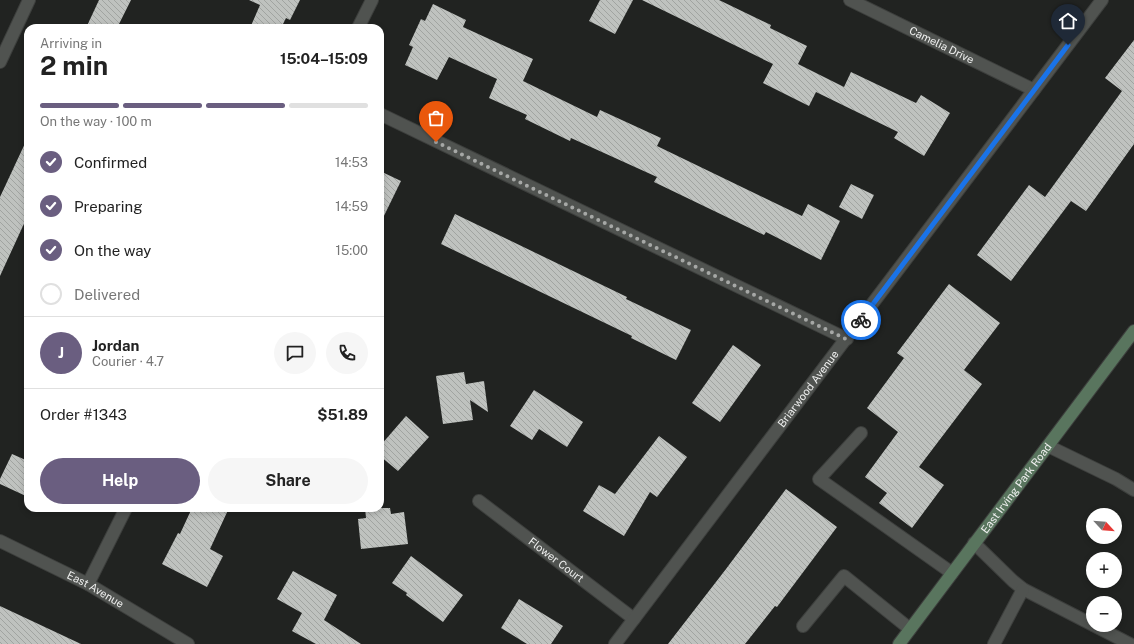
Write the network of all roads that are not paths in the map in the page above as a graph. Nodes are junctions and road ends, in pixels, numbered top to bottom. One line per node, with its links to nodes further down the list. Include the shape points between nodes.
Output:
1 (29, 0): 6 (street)
2 (372, 0): 5 (street)
3 (850, 0): 7 (street, Camelia Drive)
4 (1102, 0): 7 (street, Briarwood Avenue)
5 (360, 24)
6 (0, 62)
7 (1034, 90): 10 (street, Briarwood Avenue)
8 (384, 116): 10 (street)
9 (1134, 331): 12 (main road, East Irving Park Road)
10 (846, 339): 21 (street, Briarwood Avenue)
11 (862, 433): 18 (street, via 819,479)
12 (1048, 446): 13 (street); 17 (main road, East Irving Park Road)
13 (1134, 490)
14 (479, 501): 21 (street, Flower Court)
15 (124, 512): 19 (street)
16 (0, 541): 19 (street, East Avenue)
17 (974, 543): 18 (main road, East Irving Park Road); 20 (street)
18 (952, 573): 23 (main road, East Irving Park Road)
19 (88, 584): 24 (street, East Avenue)
20 (1023, 589): 27 (street); 28 (street)
21 (634, 619): 25 (street, Briarwood Avenue)
22 (803, 626): 23 (street, via 844,576)
23 (910, 629): 26 (main road, East Irving Park Road)
24 (188, 644)
25 (615, 644)
26 (899, 644)
27 (995, 644)
28 (1130, 644)

